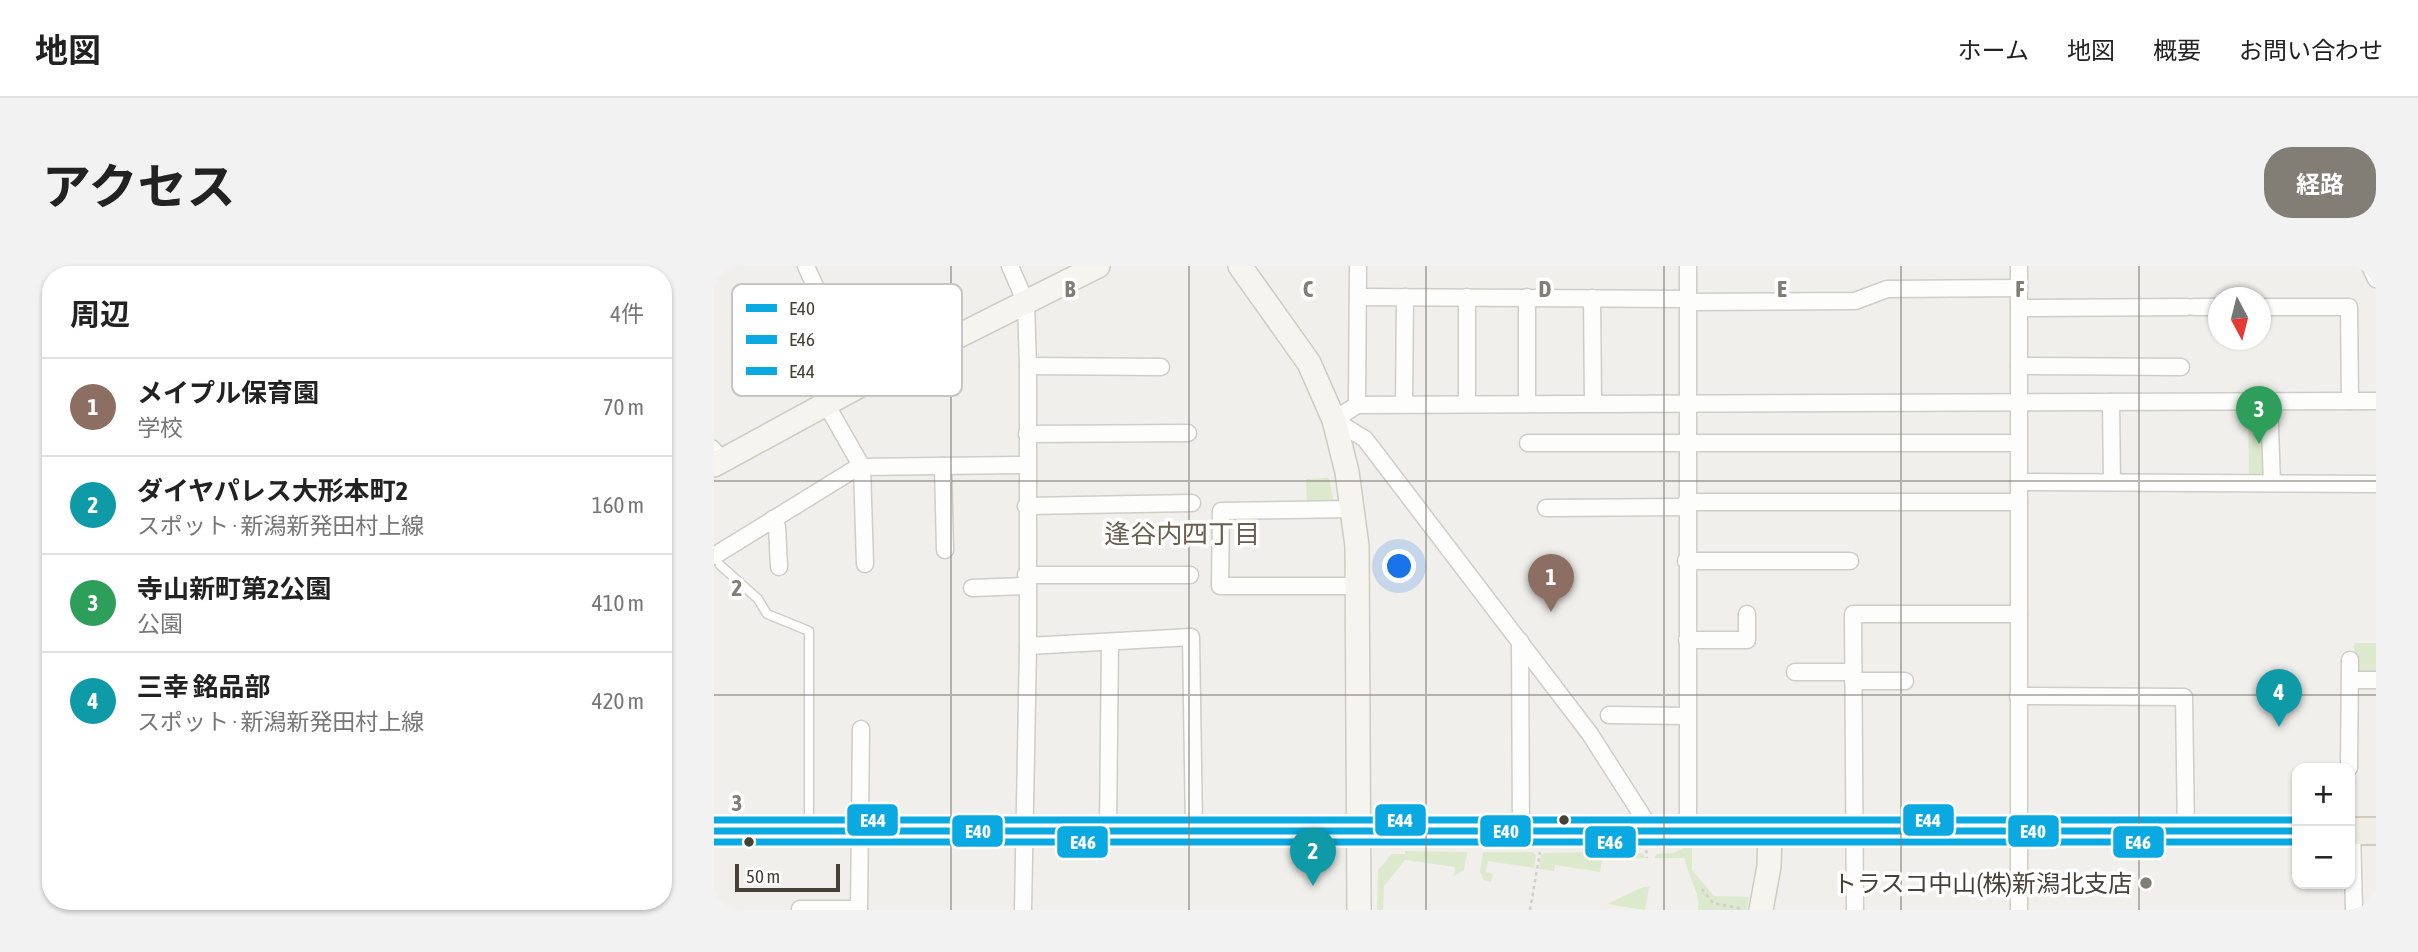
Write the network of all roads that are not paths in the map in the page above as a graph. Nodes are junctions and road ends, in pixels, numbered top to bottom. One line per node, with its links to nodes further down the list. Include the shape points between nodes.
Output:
1 (806, 266): 10 (street)
2 (1010, 266): 18 (street)
3 (1098, 266): 18 (street)
4 (1240, 266): 40 (street, via 1309,363)
5 (1358, 266): 12 (street)
6 (1688, 266): 17 (street)
7 (2018, 266): 11 (street)
8 (2370, 266): 9 (street)
9 (2376, 279)
10 (814, 284)
11 (2019, 288): 17 (street, via 1887,289 1854,302); 21 (street)
12 (1358, 297): 13 (street); 37 (street)
13 (1405, 297): 14 (street); 38 (street)
14 (1466, 297): 15 (street); 39 (street)
15 (1527, 298): 16 (street); 33 (street)
16 (1592, 298): 17 (street); 34 (street)
17 (1688, 301): 35 (street)
18 (1026, 303): 22 (street); 23 (street)
19 (2208, 307): 21 (street)
20 (2271, 307): 29 (street, via 2349,307)
21 (2019, 308): 24 (street)
22 (962, 335)
23 (1028, 366): 25 (street); 42 (street)
24 (2019, 366): 26 (street); 28 (street)
25 (1161, 367)
26 (2181, 367)
27 (841, 396): 36 (street)
28 (2019, 401): 31 (street); 35 (street); 45 (street)
29 (2350, 401): 30 (street); 32 (street)
30 (2376, 401)
31 (2110, 402): 32 (street); 51 (street)
32 (2270, 402): 52 (street)
33 (1527, 403): 34 (street); 39 (street)
34 (1593, 403): 35 (street)
35 (1688, 403): 43 (street)
36 (826, 404): 46 (street); 49 (street)
37 (1357, 404): 38 (street); 40 (street)
38 (1404, 404): 39 (street)
39 (1466, 404)
40 (1334, 420): 59 (street); 74 (street, via 1365,439)
41 (1188, 433): 42 (street)
42 (1027, 434): 47 (street)
43 (1687, 442): 44 (street); 45 (street); 56 (street)
44 (1528, 443)
45 (2018, 443): 50 (street)
46 (718, 456)
47 (1026, 465): 48 (street); 57 (street)
48 (943, 466): 49 (street); 61 (street)
49 (862, 467): 60 (street); 65 (street)
50 (2019, 482): 51 (street); 54 (street)
51 (2112, 482): 52 (street)
52 (2272, 483): 53 (street)
53 (2376, 484)
54 (2019, 502): 56 (street); 72 (street)
55 (1192, 503): 57 (street)
56 (1686, 505): 58 (street); 63 (street)
57 (1026, 506): 68 (street)
58 (1546, 508)
59 (1353, 509): 69 (street); 69 (street, via 1221,511 1220,586)
60 (773, 519): 62 (street); 66 (street)
61 (945, 550)
62 (717, 561): 95 (lane, via 758,599 767,614 809,631)
63 (1686, 561): 64 (street); 73 (street)
64 (1850, 561)
65 (865, 564)
66 (779, 566)
67 (1190, 575): 68 (street)
68 (1026, 581): 70 (street); 76 (street)
69 (1358, 586): 91 (street)
70 (972, 588)
71 (1747, 614): 73 (street, via 1747,640)
72 (2019, 614): 79 (street, via 1853,614); 83 (street)
73 (1686, 640): 85 (street)
74 (1520, 641): 92 (street); 103 (street, via 1590,734)
75 (1110, 642): 76 (street); 88 (street); 89 (street, via 1191,637)
76 (1028, 646): 90 (street)
77 (2350, 660): 80 (street)
78 (1795, 672): 79 (street)
79 (1853, 676): 82 (street); 98 (street)
80 (2350, 680): 81 (street); 87 (street)
81 (2376, 680)
82 (1905, 681)
83 (2018, 696): 101 (street, via 2184,697); 102 (street)
84 (1609, 715): 85 (street)
85 (1687, 716): 93 (street)
86 (861, 729): 96 (street)
87 (2348, 763)
88 (1108, 829): 89 (main road); 90 (main road)
89 (1194, 829): 91 (main road)
90 (1023, 830): 96 (main road); 106 (street)
91 (1360, 830): 92 (main road); 107 (street)
92 (1521, 830): 103 (main road)
93 (1688, 830): 97 (main road); 103 (main road)
94 (714, 831): 95 (main road)
95 (810, 831): 96 (main road)
96 (860, 831): 105 (street)
97 (1770, 831): 98 (main road); 108 (street)
98 (1853, 831): 102 (main road); 109 (street)
99 (2292, 831): 101 (main road)
100 (2359, 831): 111 (street)
101 (2186, 832): 102 (main road)
102 (2018, 833): 110 (street)
103 (1649, 840)
104 (800, 909): 105 (street)
105 (859, 910)
106 (1023, 910)
107 (1359, 910)
108 (1761, 910)
109 (1855, 910)
110 (2019, 910)
111 (2354, 910)

